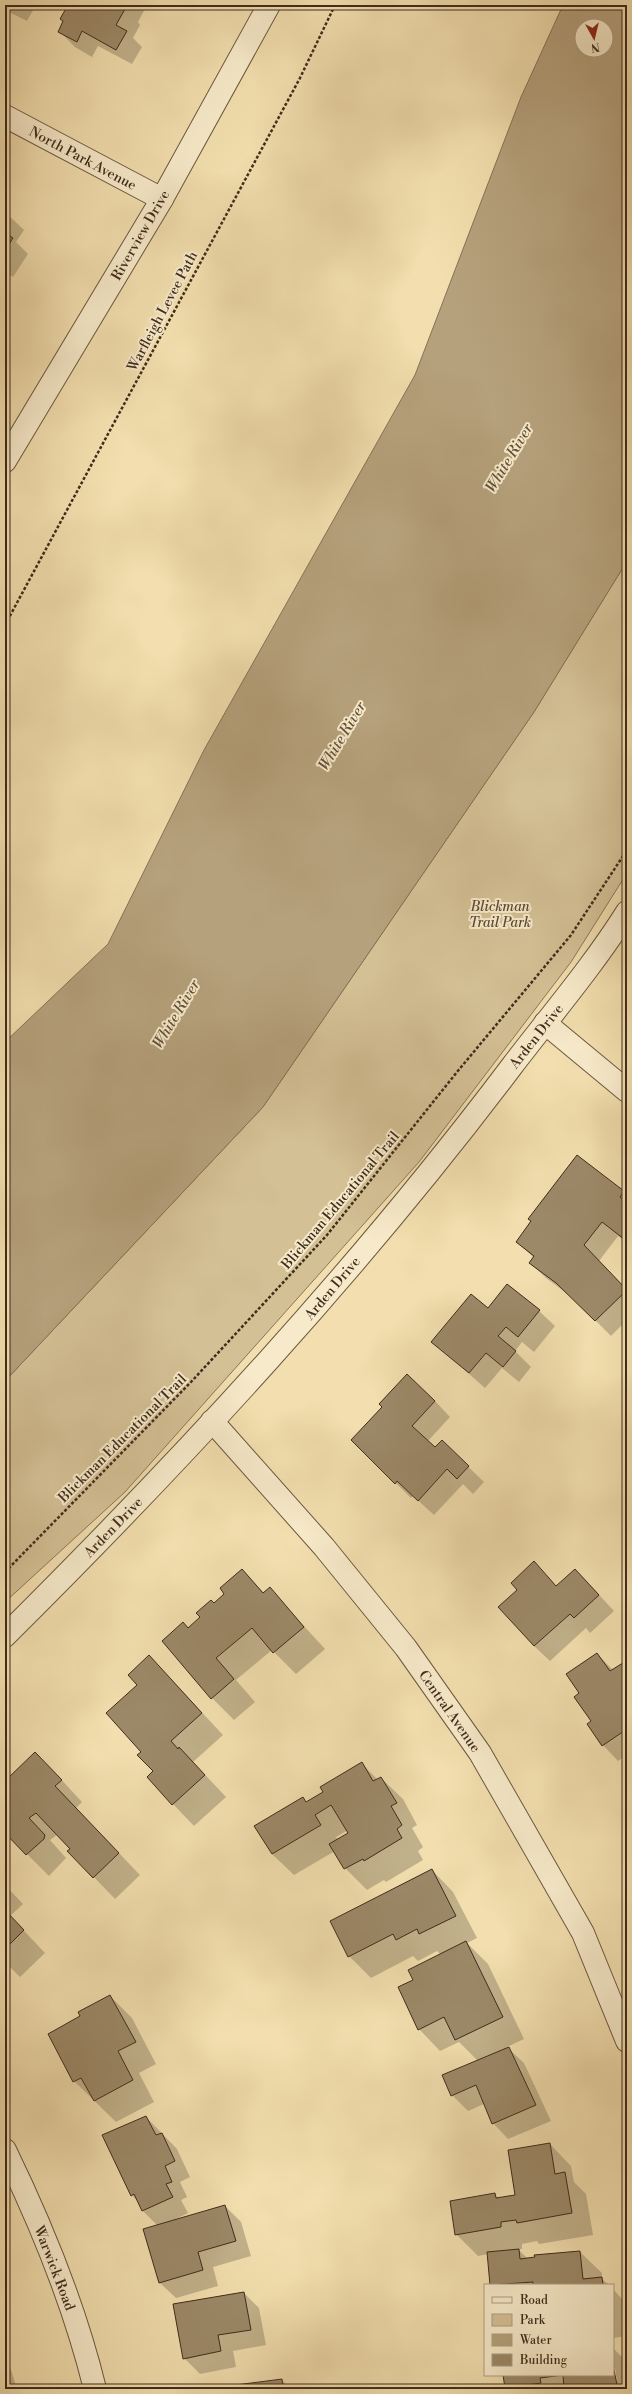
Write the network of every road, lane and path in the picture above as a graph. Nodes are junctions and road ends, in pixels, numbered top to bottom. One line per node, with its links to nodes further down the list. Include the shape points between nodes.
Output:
1 (269, 5): 4 (street, Riverview Drive)
2 (335, 5): 6 (path, Warfleigh Levee Path, via 300,78)
3 (5, 116): 4 (street, North Park Avenue)
4 (162, 199): 5 (street, Riverview Drive)
5 (5, 461)
6 (5, 625)
7 (627, 850): 12 (path, Blickman Educational Trail, via 571,935 327,1235 191,1382)
8 (627, 912): 9 (street, Arden Drive, via 612,936)
9 (545, 1023): 10 (street); 11 (street, Arden Drive, via 468,1125 388,1222 305,1320)
10 (627, 1091)
11 (212, 1421): 13 (street, Arden Drive, via 104,1537); 14 (street, Central Avenue, via 324,1547 382,1618 480,1753 584,1933)
12 (5, 1572)
13 (5, 1636)
14 (627, 2041)
15 (5, 2150): 16 (street, Warwick Road, via 62,2282)
16 (95, 2389)

